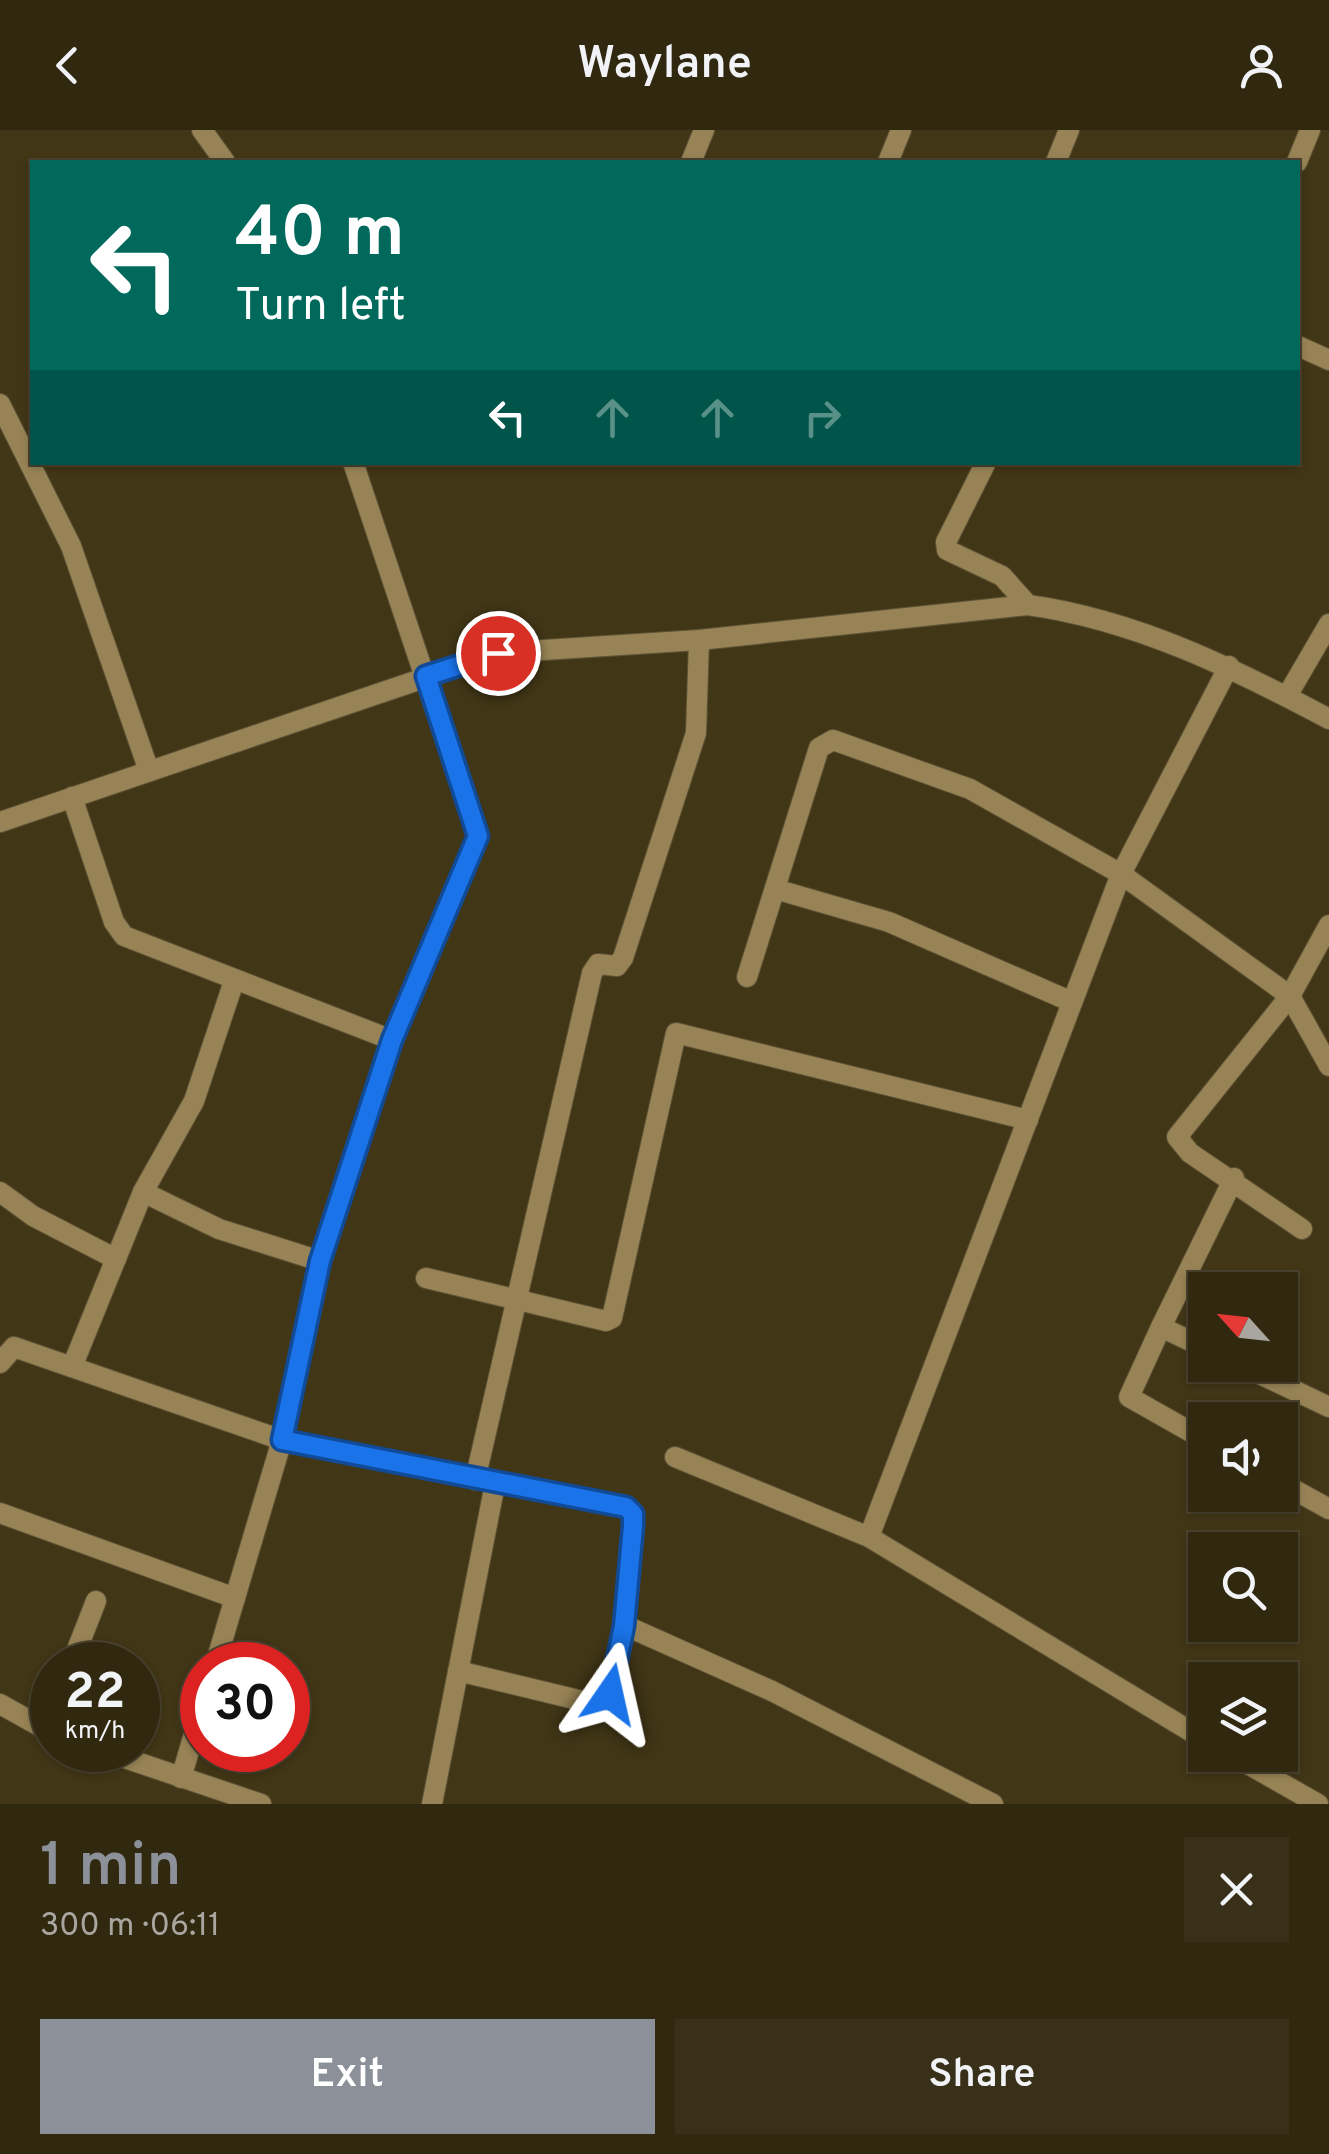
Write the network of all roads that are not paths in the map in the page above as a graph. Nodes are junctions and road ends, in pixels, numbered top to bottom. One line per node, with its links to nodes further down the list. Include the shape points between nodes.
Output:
1 (202, 130): 6 (street)
2 (704, 130): 7 (street)
3 (901, 130): 8 (street)
4 (1069, 130): 9 (street)
5 (1310, 130): 10 (street)
6 (224, 160)
7 (693, 160)
8 (889, 160)
9 (1057, 160)
10 (1298, 160)
11 (1300, 347): 12 (street)
12 (1329, 360)
13 (0, 404): 14 (street)
14 (30, 464)
15 (30, 465): 25 (street, via 71,546)
16 (354, 465): 22 (street)
17 (984, 465): 18 (street, via 947,550 1002,576)
18 (1028, 605): 20 (street); 21 (street, via 1075,612)
19 (1329, 624): 23 (street)
20 (700, 640): 22 (street, via 498,653); 45 (street, via 696,733 623,958 617,966 598,964 592,973)
21 (1228, 666): 23 (street); 28 (street)
22 (426, 676): 25 (street); 35 (street, via 478,836)
23 (1287, 696): 24 (street)
24 (1329, 719)
25 (149, 772): 26 (street)
26 (72, 798): 27 (street); 32 (street, via 124,936)
27 (2, 814)
28 (1121, 874): 29 (street, via 970,789 833,740 818,748); 33 (street); 34 (street)
29 (775, 889): 31 (street); 34 (street, via 889,922)
30 (1328, 927): 33 (street)
31 (748, 977)
32 (234, 981): 35 (street); 40 (street, via 194,1101)
33 (1290, 996): 36 (street); 38 (street, via 1177,1138)
34 (1072, 1002): 37 (street)
35 (392, 1040): 43 (street)
36 (1329, 1066)
37 (1028, 1120): 45 (street, via 676,1033 612,1318); 59 (street)
38 (1234, 1178): 41 (street); 46 (street)
39 (0, 1192): 42 (street)
40 (143, 1192): 42 (street); 43 (street, via 219,1229)
41 (1302, 1229)
42 (116, 1259): 49 (street)
43 (320, 1261): 53 (street)
44 (426, 1278): 45 (street)
45 (516, 1301): 55 (street)
46 (1162, 1327): 47 (street); 52 (street, via 1129,1397)
47 (1188, 1340)
48 (0, 1363): 49 (street, via 14,1347)
49 (72, 1367): 53 (street)
50 (1277, 1382): 51 (street)
51 (1329, 1407)
52 (1188, 1430)
53 (282, 1440): 55 (street); 60 (street)
54 (675, 1458): 59 (street)
55 (485, 1482): 62 (street, via 614,1502 633,1514); 65 (street)
56 (1298, 1492): 57 (street)
57 (1329, 1509)
58 (0, 1513): 60 (street)
59 (869, 1537): 68 (street)
60 (235, 1598): 64 (street)
61 (96, 1601): 63 (street)
62 (624, 1626): 65 (street, via 610,1694 596,1704); 75 (street, via 772,1691)
63 (80, 1642)
64 (222, 1642)
65 (458, 1671): 74 (street)
66 (0, 1704): 67 (street)
67 (30, 1717)
68 (1188, 1730)
69 (160, 1771): 72 (street)
70 (183, 1772): 72 (street)
71 (1262, 1772): 76 (street)
72 (181, 1778): 73 (street)
73 (262, 1804)
74 (432, 1804)
75 (993, 1804)
76 (1318, 1804)

